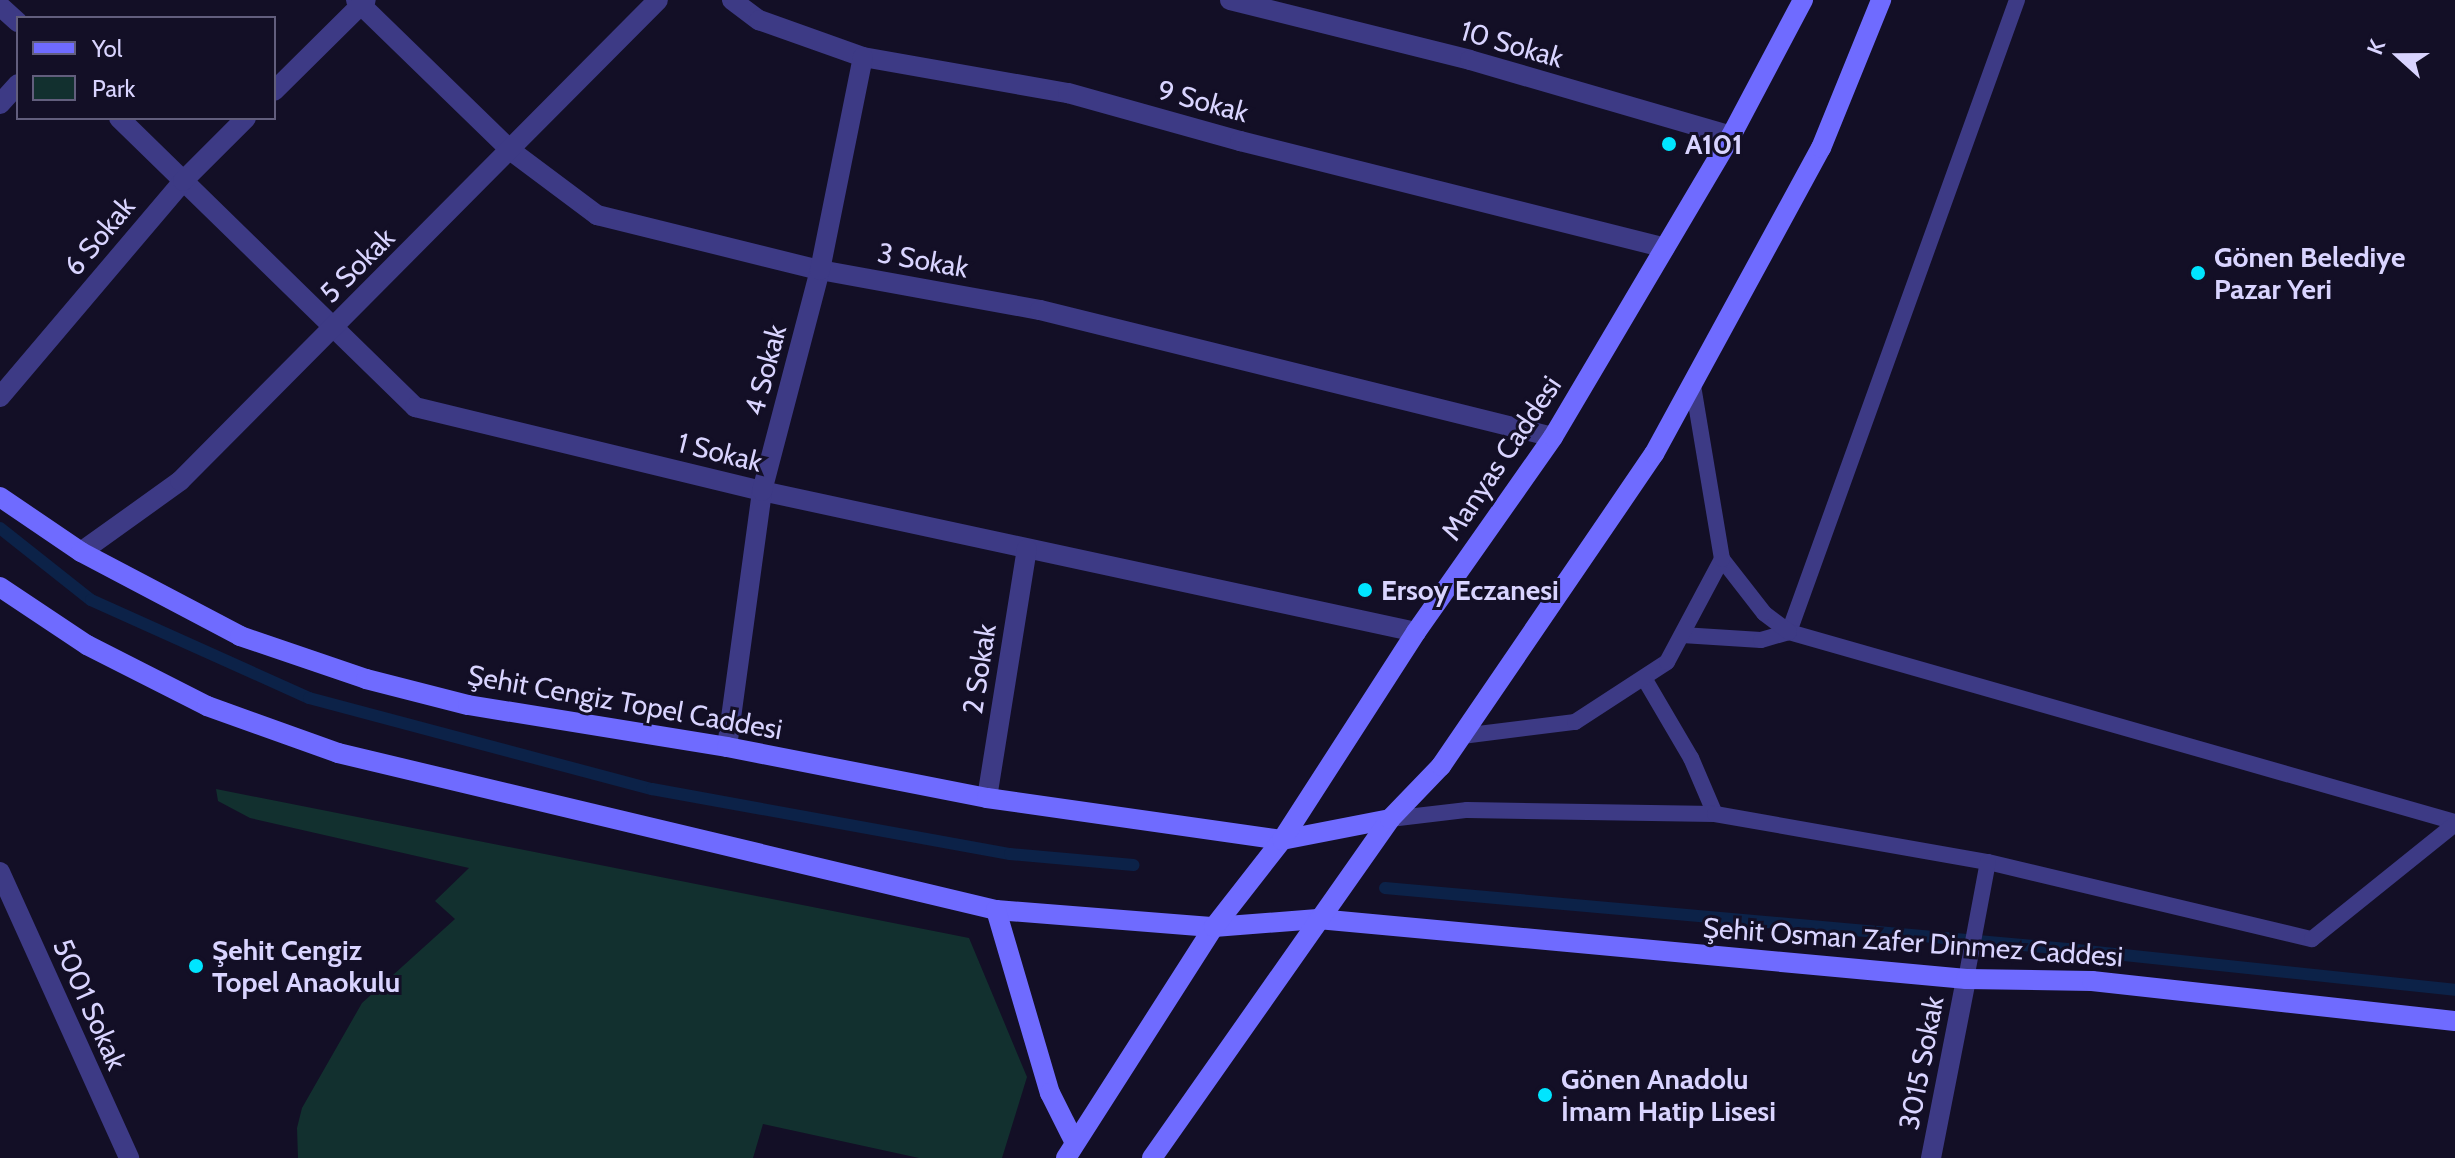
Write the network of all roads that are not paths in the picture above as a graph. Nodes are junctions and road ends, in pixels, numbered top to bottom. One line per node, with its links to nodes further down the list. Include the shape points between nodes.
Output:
1 (658, 0): 17 (street, 5 Sokak)
2 (732, 0): 10 (street, 9 Sokak, via 759,20)
3 (1230, 0): 16 (street, 10 Sokak, via 1470,60)
4 (1803, 0): 16 (main road, Manyas Caddesi)
5 (1881, 0): 22 (main road, via 1821,148)
6 (2017, 0): 32 (lane)
7 (361, 2): 12 (street); 17 (street, 3 Sokak)
8 (0, 6): 9 (street)
9 (16, 20)
10 (863, 57): 19 (street, 9 Sokak, via 1068,93); 20 (street, 4 Sokak)
11 (16, 86): 13 (street)
12 (276, 89)
13 (0, 104)
14 (121, 120): 18 (street, 1 Sokak)
15 (244, 120): 18 (street, 6 Sokak)
16 (1731, 136): 19 (main road, Manyas Caddesi)
17 (510, 150): 20 (street, 3 Sokak, via 597,215); 21 (street, 5 Sokak)
18 (183, 181): 21 (street, 1 Sokak); 23 (street, 6 Sokak)
19 (1665, 248): 24 (main road, Manyas Caddesi)
20 (820, 270): 24 (street, 3 Sokak, via 1040,310); 25 (street, 4 Sokak)
21 (334, 329): 25 (street, 1 Sokak, via 415,407); 28 (street, 5 Sokak, via 180,481)
22 (1693, 385): 29 (lane); 35 (main road, via 1654,454)
23 (0, 397)
24 (1553, 437): 31 (main road, Manyas Caddesi)
25 (762, 491): 27 (street, 1 Sokak); 36 (street, 4 Sokak)
26 (0, 497): 28 (main road, Şehit Cengiz Topel Caddesi)
27 (1027, 549): 31 (street, 1 Sokak); 37 (street, 2 Sokak)
28 (81, 552): 36 (main road, Şehit Cengiz Topel Caddesi, via 240,636 366,679 468,705)
29 (1722, 559): 32 (lane, via 1764,613); 33 (lane)
30 (0, 587): 44 (main road, via 87,645 207,706 338,753)
31 (1416, 632): 41 (main road, Manyas Caddesi)
32 (1789, 632): 33 (lane, via 1761,640); 40 (lane)
33 (1682, 635): 34 (lane, via 1667,662)
34 (1644, 678): 35 (lane, via 1575,722); 38 (lane, via 1691,758)
35 (1462, 736): 39 (main road)
36 (727, 747): 37 (main road, Şehit Cengiz Topel Caddesi)
37 (987, 798): 41 (main road, Şehit Cengiz Topel Caddesi)
38 (1715, 814): 39 (lane, via 1467,810); 42 (lane)
39 (1390, 819): 41 (main road, Şehit Cengiz Topel Caddesi); 45 (main road)
40 (2455, 823): 42 (lane, via 2312,939)
41 (1282, 840): 46 (main road, Manyas Caddesi)
42 (1988, 862): 47 (lane)
43 (0, 872): 50 (street, 5001 Sokak)
44 (996, 910): 46 (main road); 49 (main road)
45 (1318, 919): 46 (main road, Şehit Osman Zafer Dinmez Caddesi); 47 (main road, Şehit Osman Zafer Dinmez Caddesi); 51 (main road)
46 (1214, 927): 49 (main road, Manyas Caddesi)
47 (1966, 979): 48 (main road, Şehit Osman Zafer Dinmez Caddesi, via 2092,981); 52 (street, 3015 Sokak)
48 (2455, 1021)
49 (1070, 1149)
50 (129, 1158)
51 (1152, 1158)
52 (1931, 1158)

